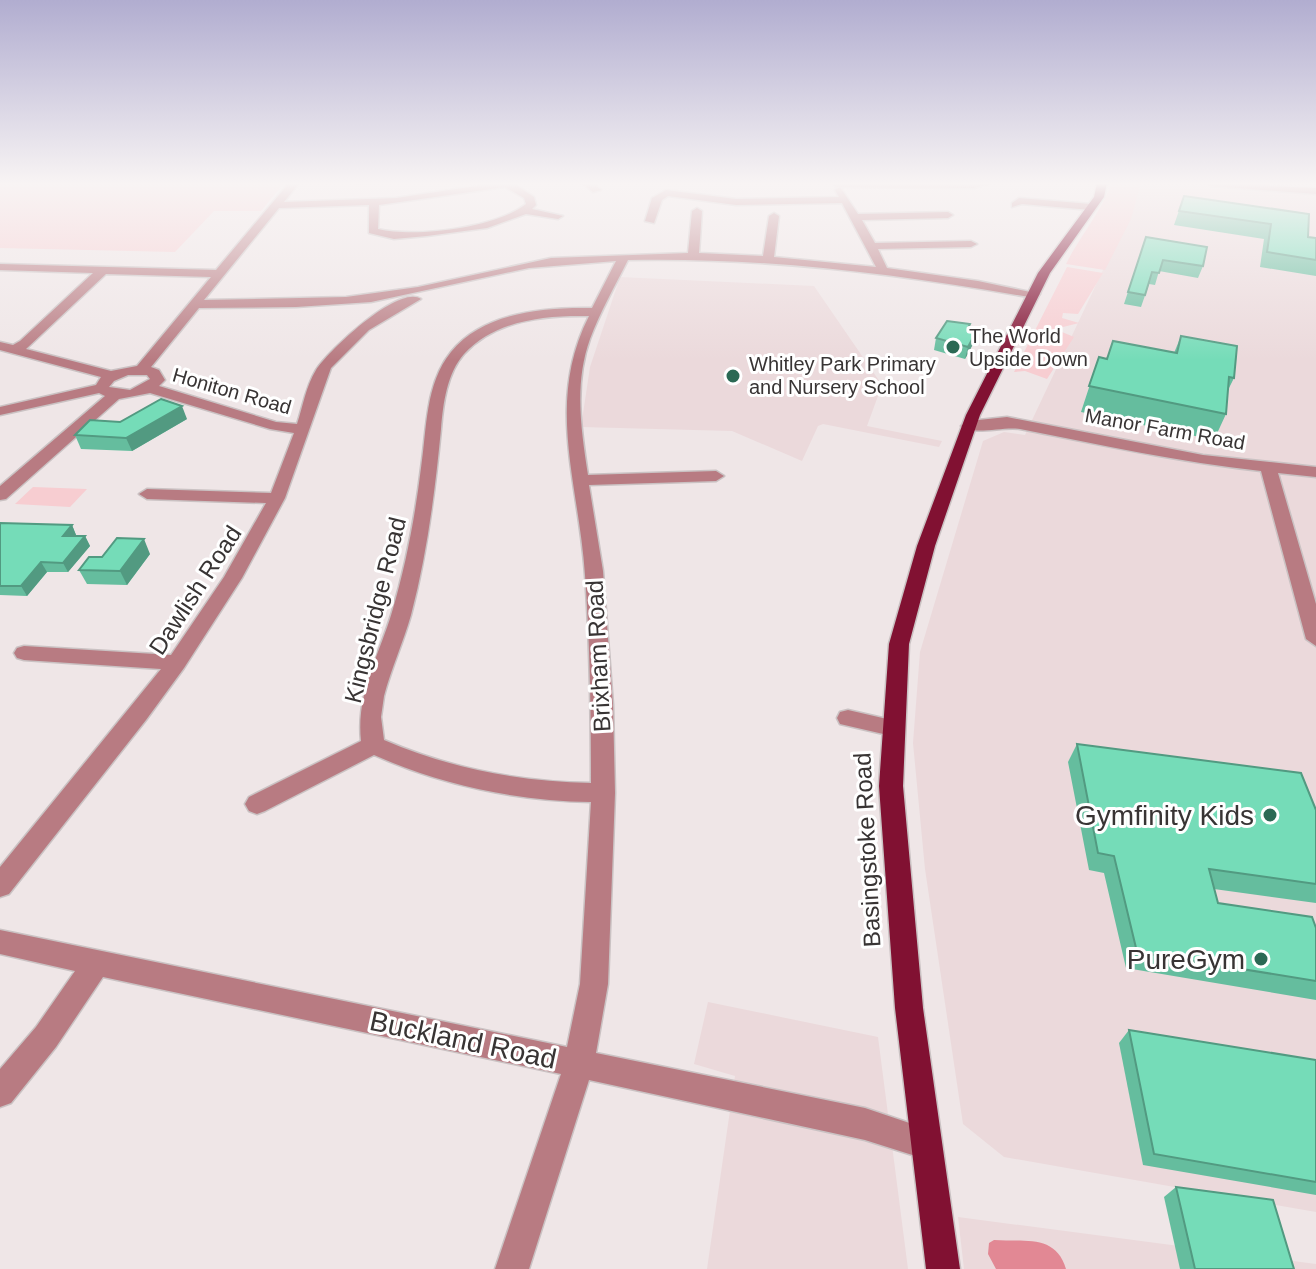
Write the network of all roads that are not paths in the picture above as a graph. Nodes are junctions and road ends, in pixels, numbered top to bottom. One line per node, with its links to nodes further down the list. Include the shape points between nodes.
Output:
1 (247, 242): 14 (street)
2 (694, 242): 9 (street)
3 (771, 242): 10 (street)
4 (869, 242): 7 (street)
5 (1066, 242): 15 (main road, Basingstoke Road)
6 (971, 244): 7 (street)
7 (871, 246): 13 (street)
8 (623, 258): 9 (street, Dawlish Road); 16 (street, Dawlish Road, via 506,269); 18 (street, Brixham Road)
9 (693, 259): 10 (street, Dawlish Road)
10 (768, 262): 13 (street, Dawlish Road)
11 (0, 267): 12 (street)
12 (102, 271): 14 (street); 19 (street, via 25,344)
13 (881, 271): 15 (street, Dawlish Road)
14 (221, 274): 17 (street)
15 (1034, 294): 23 (main road, Basingstoke Road)
16 (389, 302): 17 (street); 27 (street, Dawlish Road, via 342,344 322,371)
17 (196, 304): 20 (street)
18 (594, 312): 31 (street, Brixham Road, via 575,378 572,424); 40 (street, Kingsbridge Road, via 530,316 499,325 473,338 450,365 437,406 415,563 371,708)
19 (7, 348): 21 (street)
20 (141, 370): 21 (street); 22 (street, via 158,376)
21 (109, 387): 22 (street); 24 (street); 33 (street)
22 (149, 388): 27 (street, Honiton Road, via 275,426)
23 (981, 400): 25 (street, Manor Farm Road); 26 (main road, Basingstoke Road)
24 (0, 411)
25 (1007, 422): 26 (street, Manor Farm Road); 28 (street, Manor Farm Road)
26 (969, 426): 39 (main road, Basingstoke Road, via 926,546 899,644)
27 (303, 429): 34 (street, Dawlish Road)
28 (1269, 469): 29 (street, Manor Farm Road); 35 (street)
29 (1316, 472)
30 (716, 476): 31 (street)
31 (581, 480): 41 (street, Brixham Road, via 594,571)
32 (147, 494): 34 (street)
33 (0, 495)
34 (277, 498): 37 (street, Dawlish Road)
35 (1316, 639)
36 (24, 653): 37 (street)
37 (177, 663): 43 (street, Dawlish Road)
38 (848, 718): 39 (street)
39 (892, 728): 48 (main road, Basingstoke Road, via 891,786)
40 (373, 745): 41 (street, via 430,769 567,794); 42 (street)
41 (603, 793): 46 (street, Brixham Road, via 594,984)
42 (257, 804)
43 (0, 886)
44 (0, 942): 45 (street, Buckland Road)
45 (97, 962): 46 (street, Buckland Road); 47 (street)
46 (579, 1064): 48 (street, Buckland Road, via 865,1124); 49 (street, Brixham Road)
47 (0, 1092)
48 (925, 1143): 50 (main road, Basingstoke Road)
49 (512, 1269)
50 (943, 1269)

